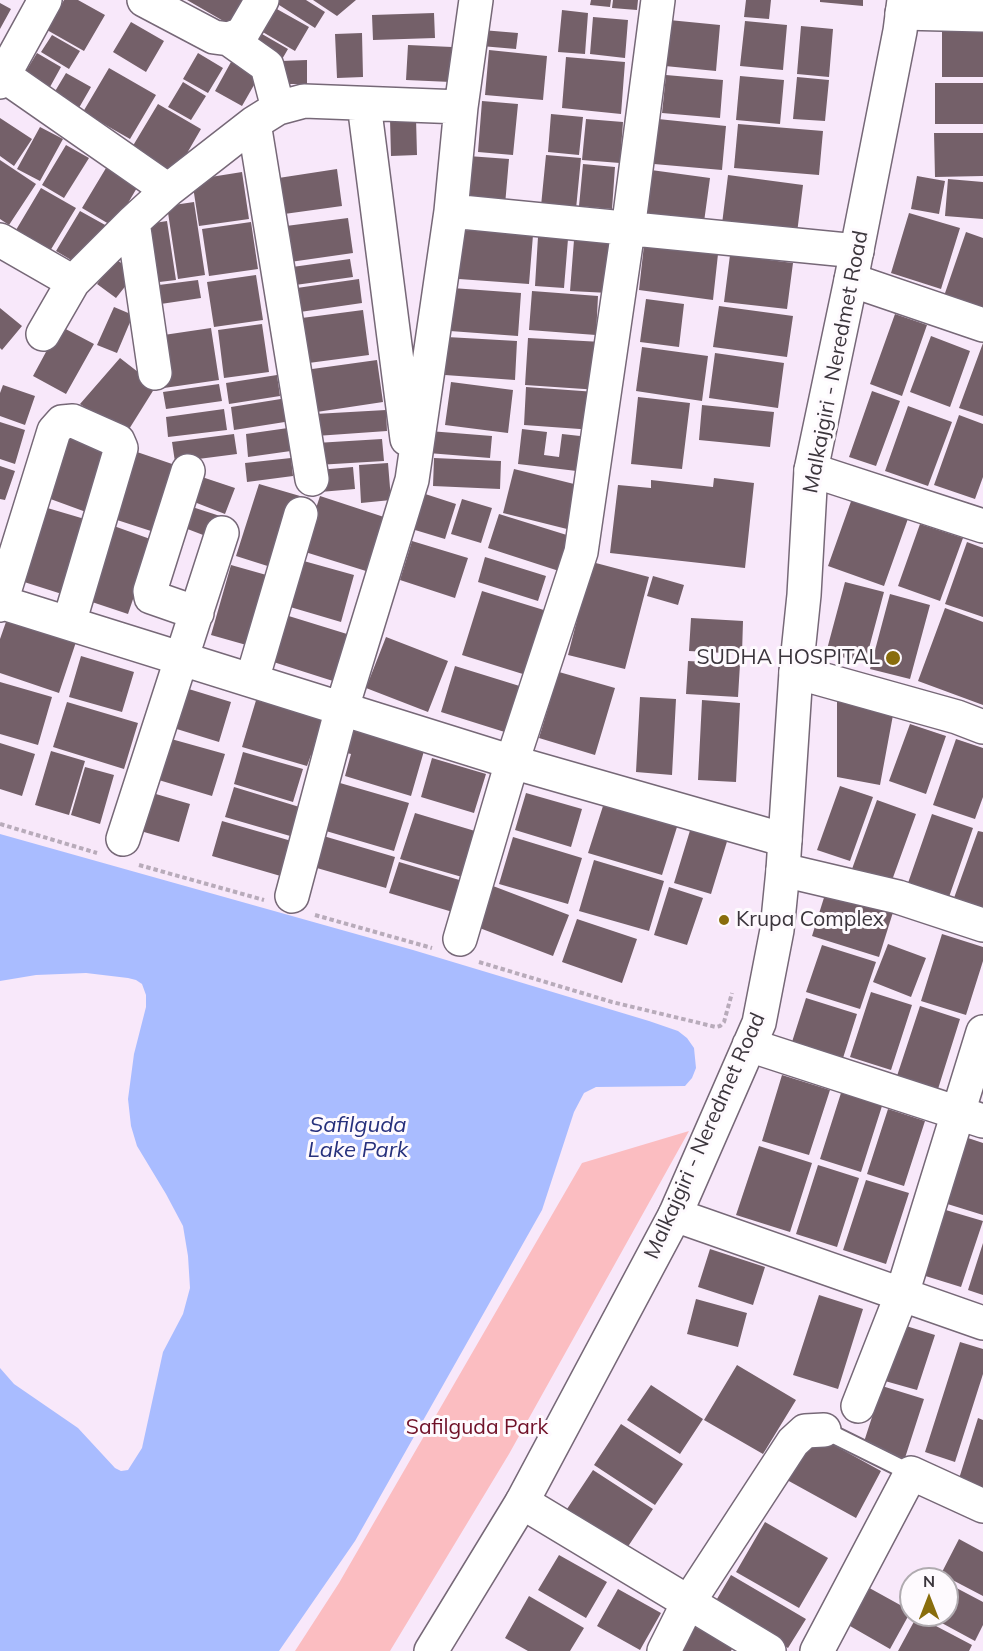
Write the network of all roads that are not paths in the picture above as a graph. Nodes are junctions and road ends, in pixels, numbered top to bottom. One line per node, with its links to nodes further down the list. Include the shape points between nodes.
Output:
1 (45, 0): 9 (street)
2 (144, 0): 8 (street, via 214,37)
3 (262, 0): 8 (street, via 242,34)
4 (476, 0): 11 (street)
5 (658, 0): 16 (street)
6 (903, 7): 7 (street); 18 (street, Malkajgiri - Neredmet Road)
7 (983, 15)
8 (229, 39): 12 (street, via 267,66)
9 (1, 77): 13 (street)
10 (364, 104): 11 (street); 12 (street, via 304,101); 26 (street)
11 (461, 107): 14 (street)
12 (266, 116): 13 (street); 25 (street)
13 (168, 190): 15 (street)
14 (451, 211): 16 (street); 26 (street)
15 (133, 222): 19 (street); 22 (street)
16 (628, 230): 18 (street); 38 (street, via 581,552)
17 (0, 240): 19 (street)
18 (854, 266): 20 (street); 23 (street, Malkajgiri - Neredmet Road)
19 (73, 282): 21 (street)
20 (983, 325)
21 (43, 334)
22 (155, 373)
23 (811, 470): 28 (street); 34 (street, Malkajgiri - Neredmet Road)
24 (188, 471): 31 (street, via 150,591 151,597)
25 (312, 479)
26 (412, 480): 36 (street)
27 (301, 513): 35 (street)
28 (983, 526)
29 (222, 533): 31 (street)
30 (0, 603): 32 (street); 32 (street, via 54,431 62,422 73,421 118,441 121,448)
31 (197, 613): 33 (street)
32 (69, 623): 33 (street)
33 (182, 660): 35 (street); 39 (street)
34 (796, 672): 37 (street); 40 (street, Malkajgiri - Neredmet Road)
35 (252, 680): 36 (street)
36 (342, 708): 38 (street); 41 (street)
37 (983, 727)
38 (512, 762): 40 (street); 43 (street)
39 (117, 852)
40 (784, 855): 42 (street); 45 (street, Malkajgiri - Neredmet Road, via 766,992)
41 (291, 904)
42 (983, 925)
43 (455, 949)
44 (983, 1032): 46 (street)
45 (749, 1045): 46 (street); 47 (street, Malkajgiri - Neredmet Road)
46 (971, 1117): 48 (street)
47 (675, 1215): 48 (street); 53 (street, Malkajgiri - Neredmet Road)
48 (902, 1294): 49 (street); 50 (street)
49 (983, 1323)
50 (858, 1406)
51 (824, 1430): 52 (lane); 55 (street, via 805,1431 793,1442)
52 (911, 1473): 54 (street); 59 (street)
53 (522, 1502): 55 (street); 56 (street, Malkajgiri - Neredmet Road)
54 (983, 1506)
55 (688, 1604): 57 (street); 58 (street)
56 (431, 1651)
57 (664, 1651)
58 (769, 1651)
59 (817, 1651)

